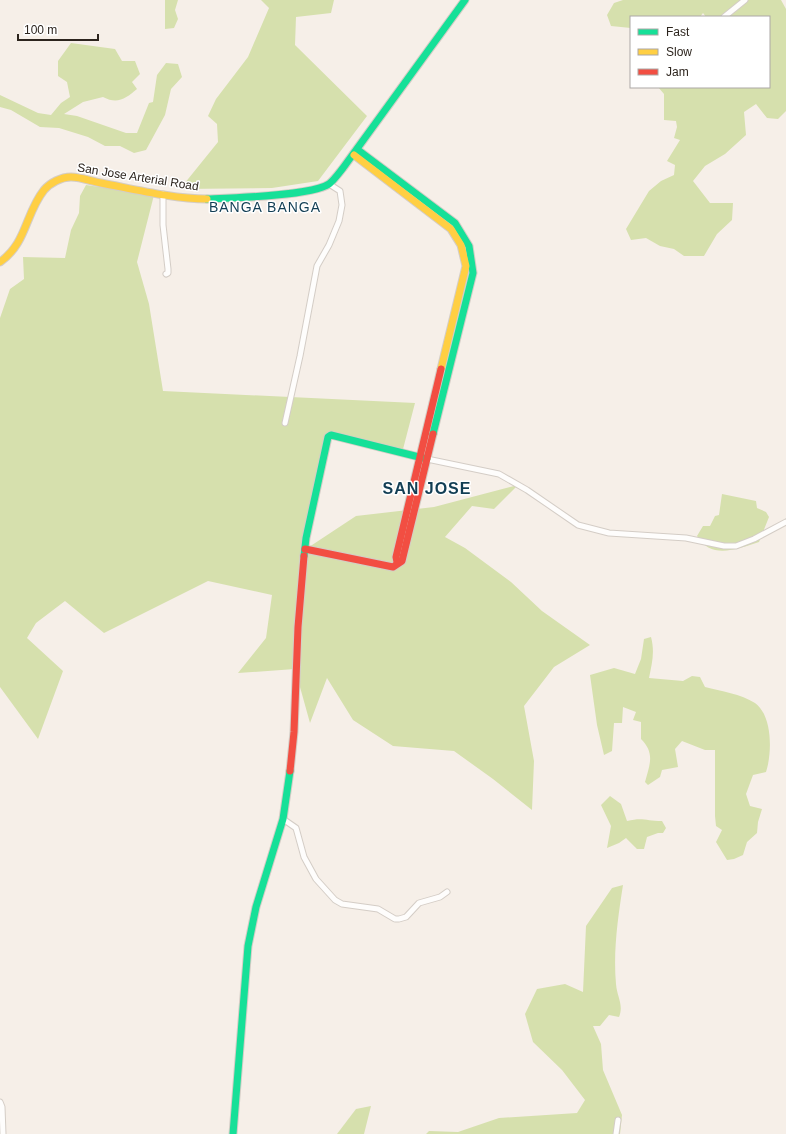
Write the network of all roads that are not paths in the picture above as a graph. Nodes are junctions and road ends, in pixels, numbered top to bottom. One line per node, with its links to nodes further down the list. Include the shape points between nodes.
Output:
1 (465, 0): 4 (street, San Jose Arterial Road)
2 (745, 0): 3 (street)
3 (725, 16)
4 (356, 153): 5 (street, San Jose Arterial Road); 10 (street, via 451,228 465,255 466,266)
5 (329, 184): 6 (street, San Jose Arterial Road, via 316,190 249,197 204,198); 9 (street, via 340,191 342,205 339,221 317,266)
6 (163, 194): 7 (street, San Jose Arterial Road, via 62,177 53,181 46,189 32,211 11,256); 8 (street, via 163,225 168,269)
7 (0, 262)
8 (166, 274)
9 (285, 423)
10 (423, 458): 11 (street, via 499,474 578,525 609,533 686,538 736,546); 12 (street, via 396,557 396,566); 12 (street, via 331,435 328,437)
11 (786, 522)
12 (306, 549): 13 (street, via 295,669 294,732)
13 (283, 819): 14 (street, via 296,828 304,857 316,879 342,904 378,909 399,919 406,917 419,903 440,897); 18 (street, via 256,907 248,946)
14 (447, 892)
15 (0, 1102): 17 (street)
16 (618, 1120): 19 (street)
17 (3, 1134)
18 (233, 1134)
19 (616, 1134)

